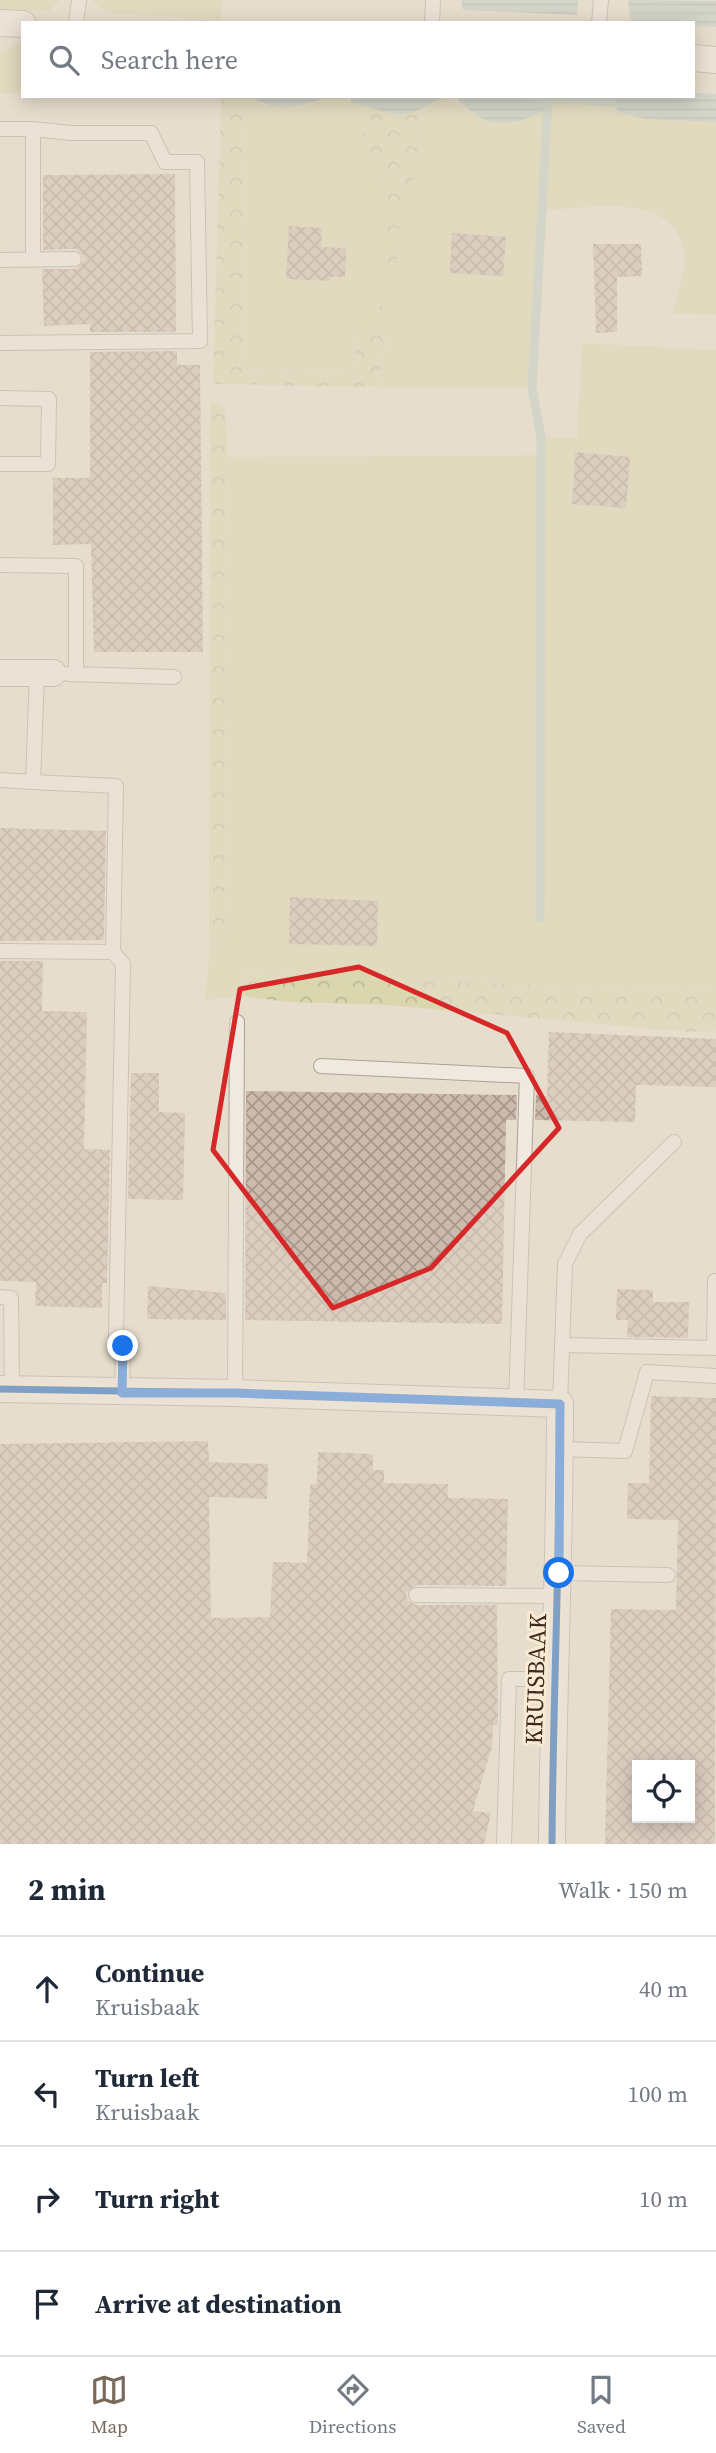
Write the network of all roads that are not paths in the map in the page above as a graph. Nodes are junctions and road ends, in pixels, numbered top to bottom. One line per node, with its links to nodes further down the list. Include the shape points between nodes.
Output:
1 (79, 0): 4 (lane)
2 (433, 0): 5 (lane)
3 (601, 0): 6 (lane)
4 (76, 21)
5 (432, 21)
6 (600, 21)
7 (0, 23): 8 (street)
8 (21, 24)
9 (695, 58): 10 (street)
10 (716, 60)
11 (0, 129): 12 (lane)
12 (33, 129): 13 (lane); 16 (lane, via 152,133 165,162 197,162 200,341)
13 (33, 259): 14 (lane); 15 (lane)
14 (74, 259)
15 (0, 260)
16 (0, 343)
17 (0, 398): 18 (lane, via 49,398 48,464)
18 (0, 464)
19 (0, 565): 21 (lane, via 76,566)
20 (0, 673): 21 (street)
21 (55, 674): 22 (lane); 24 (lane)
22 (174, 677)
23 (0, 780): 24 (lane)
24 (33, 782): 26 (lane, via 116,786)
25 (0, 951): 26 (lane)
26 (113, 952): 35 (lane, via 123,964 116,1335 123,1346)
27 (237, 1022): 36 (lane)
28 (321, 1066): 37 (lane, via 527,1076)
29 (674, 1142): 32 (lane, via 580,1234 565,1264)
30 (715, 1281): 32 (lane, via 714,1348)
31 (0, 1297): 34 (lane, via 11,1298)
32 (562, 1345): 38 (lane)
33 (716, 1376): 39 (lane, via 647,1372 625,1451)
34 (6, 1390): 35 (street)
35 (122, 1393): 36 (street)
36 (235, 1393): 37 (street)
37 (516, 1403): 38 (street)
38 (560, 1404): 39 (street, KRUISBAAK)
39 (560, 1449): 41 (street, KRUISBAAK)
40 (668, 1575): 41 (lane)
41 (558, 1585): 42 (lane); 43 (street, KRUISBAAK)
42 (416, 1595)
43 (553, 1679): 44 (lane, via 509,1679); 45 (street, KRUISBAAK)
44 (504, 1844)
45 (552, 1844)

